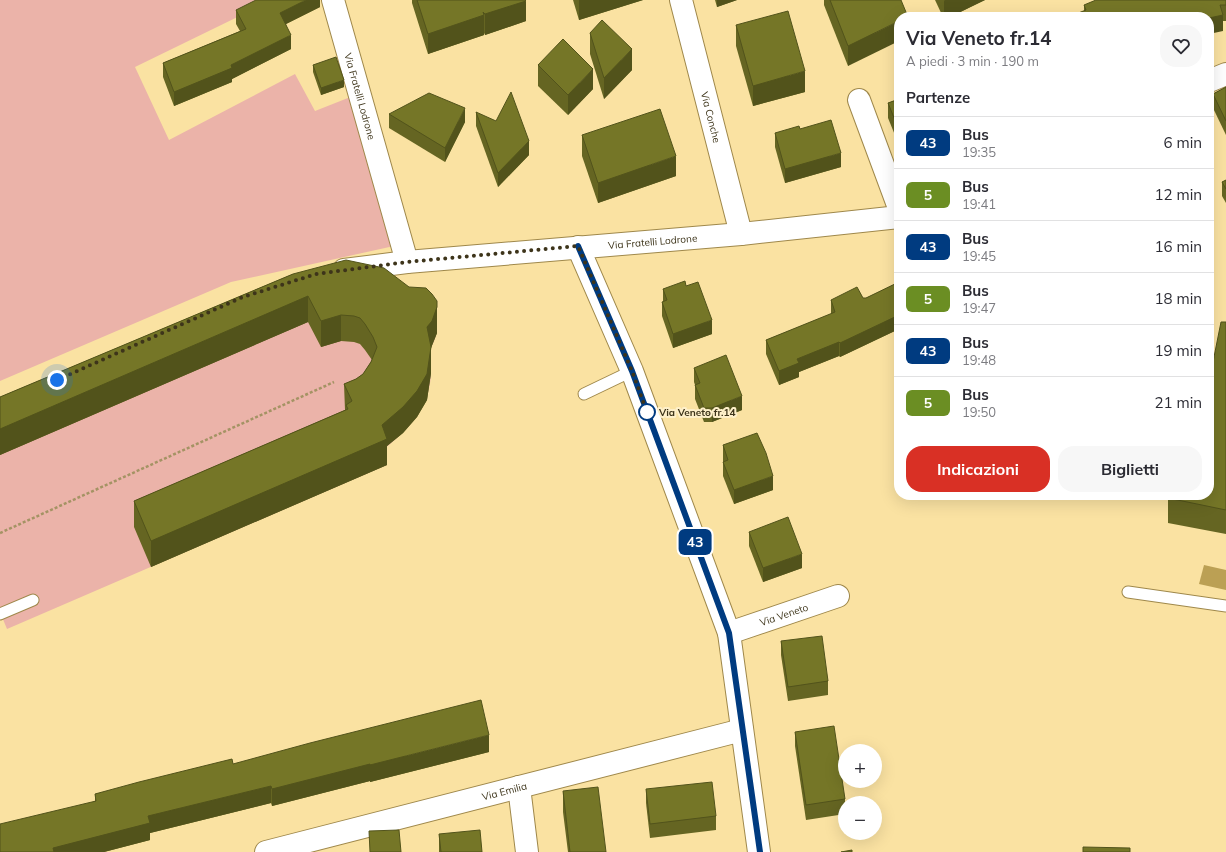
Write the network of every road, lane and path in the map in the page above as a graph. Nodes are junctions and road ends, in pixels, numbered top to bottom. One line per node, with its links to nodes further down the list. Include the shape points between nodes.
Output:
1 (333, 0): 10 (street, Via Fratelli Lodrone)
2 (681, 0): 8 (street, Via Conche)
3 (1226, 74): 4 (street)
4 (1214, 79)
5 (859, 100): 6 (street)
6 (894, 194)
7 (894, 218): 8 (street, Via Fratelli Lodrone)
8 (741, 234): 9 (street, Via Fratelli Lodrone)
9 (578, 246): 10 (street, Via Fratelli Lodrone); 12 (street)
10 (407, 262): 11 (street, Via Fratelli Lodrone)
11 (324, 273)
12 (632, 371): 14 (lane); 21 (street)
13 (334, 382): 15 (path)
14 (584, 394)
15 (0, 533)
16 (1128, 592): 19 (lane)
17 (838, 596): 21 (street, Via Veneto)
18 (33, 600): 20 (lane)
19 (1226, 606)
20 (0, 614)
21 (729, 633): 22 (street)
22 (742, 730): 23 (street, Via Emilia); 27 (street)
23 (519, 787): 24 (street, Via Emilia); 26 (street)
24 (312, 846): 25 (street, Via Emilia)
25 (266, 852)
26 (528, 852)
27 (760, 852)

